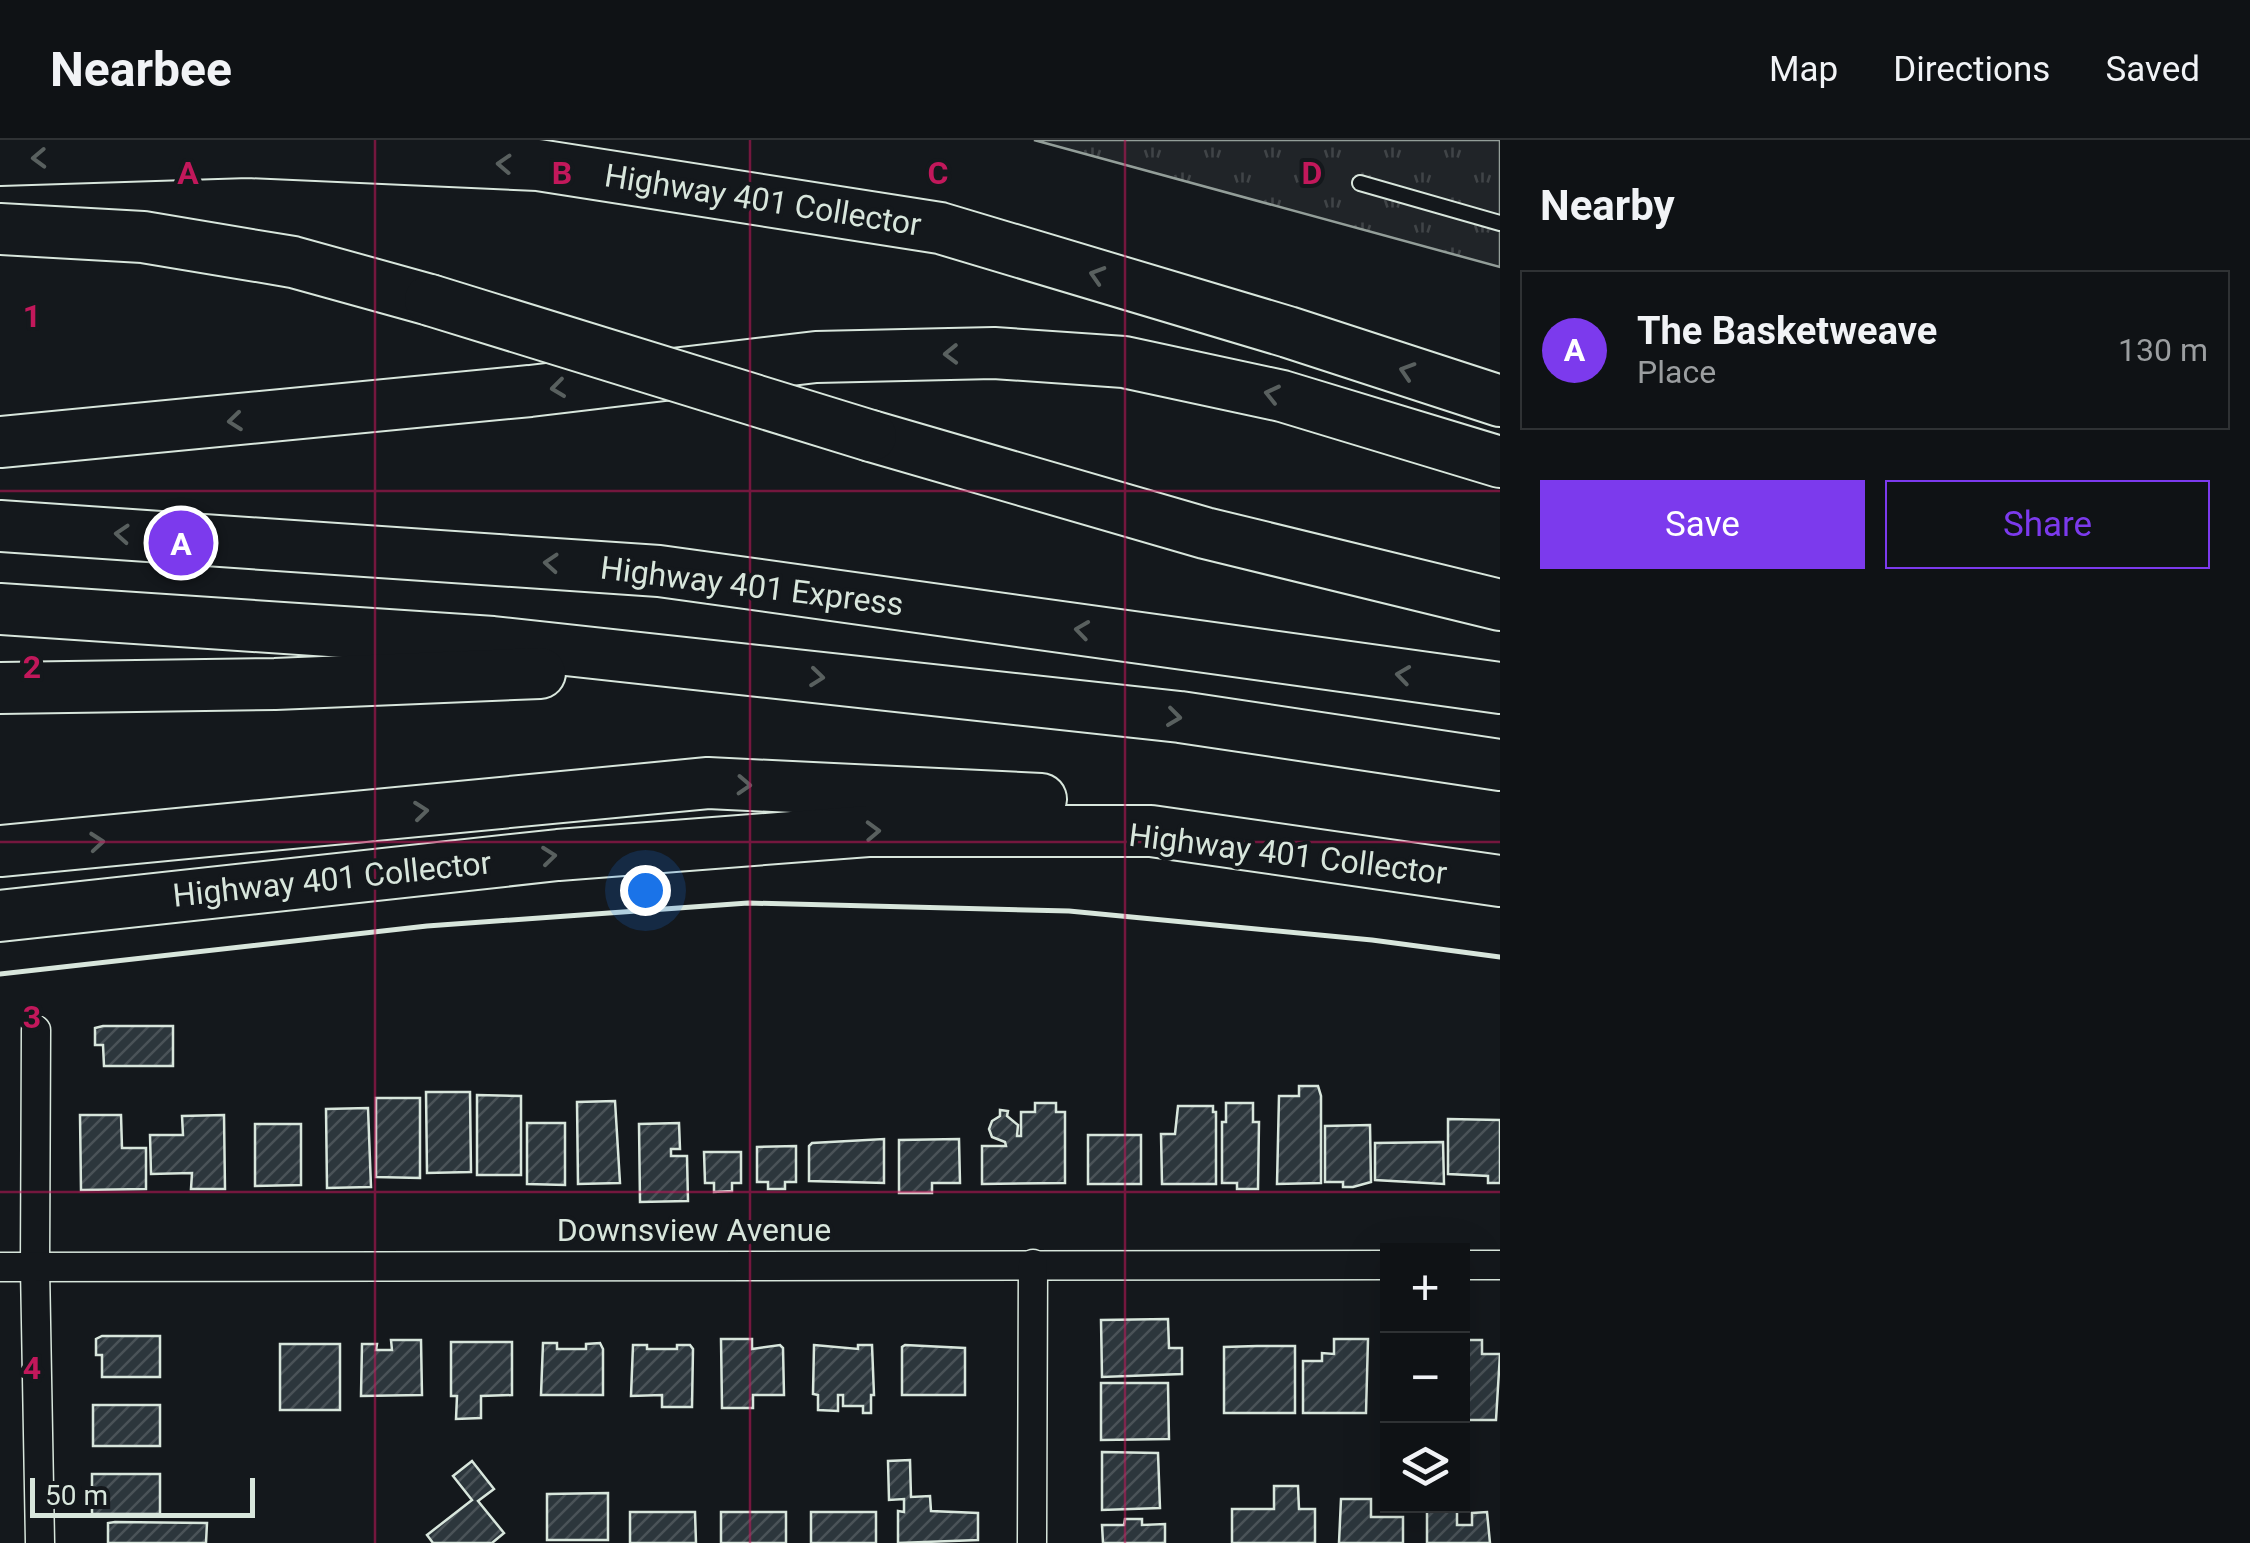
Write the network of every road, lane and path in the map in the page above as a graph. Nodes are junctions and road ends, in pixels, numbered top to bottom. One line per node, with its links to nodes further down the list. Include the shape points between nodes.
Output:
1 (0, 160): 5 (highway, Highway 401 Collector, one-way to 1, via 940,228 538,165 248,152)
2 (1360, 183): 3 (lane)
3 (1500, 222)
4 (0, 229): 9 (highway, bridge, via 143,238 293,262 1205,533)
5 (1500, 401)
6 (0, 442): 7 (highway, one-way to 6, via 1282,396 1124,362 994,353 816,357 530,392)
7 (1500, 462)
8 (0, 526): 13 (highway, Highway 401 Express, one-way to 8, via 659,571)
9 (1500, 605)
10 (0, 609): 11 (highway, via 493,642)
11 (720, 666): 12 (highway); 14 (highway, one-way to 14, via 1180,718)
12 (0, 688)
13 (1500, 688)
14 (1500, 764)
15 (1150, 831): 16 (highway, one-way to 15, via 708,783 1062,800); 17 (highway, Highway 401 Collector); 18 (highway, Highway 401 Collector, one-way to 15, via 558,854 868,831)
16 (0, 850)
17 (1500, 881)
18 (0, 916)
19 (36, 1030): 25 (street)
20 (1033, 1264): 21 (street, Downsview Avenue); 25 (street, Downsview Avenue); 27 (street)
21 (1380, 1265)
22 (1470, 1265): 23 (street)
23 (1500, 1265)
24 (0, 1267): 25 (street, Downsview Avenue)
25 (35, 1267): 26 (street)
26 (40, 1543)
27 (1032, 1543)

